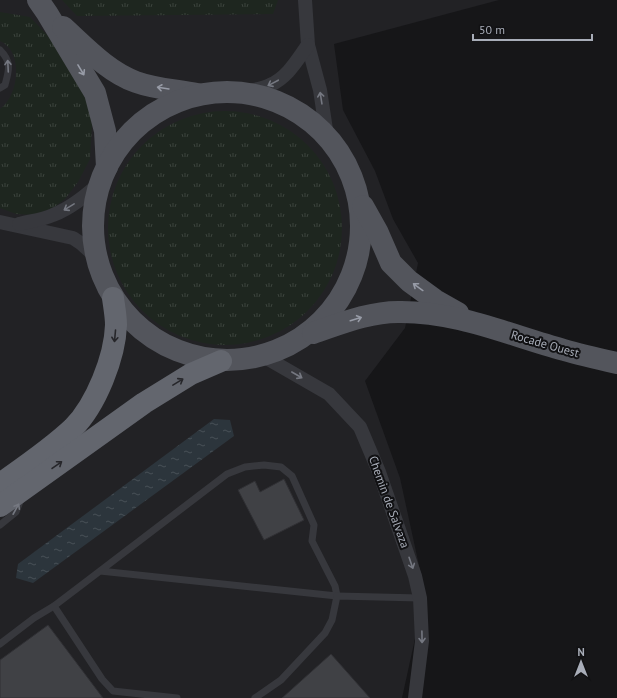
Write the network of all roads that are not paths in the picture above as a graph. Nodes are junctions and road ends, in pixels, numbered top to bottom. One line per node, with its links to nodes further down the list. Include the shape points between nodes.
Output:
1 (305, 0): 3 (street)
2 (43, 6): 7 (main road, one-way to 2, via 136,82 123,76 100,60); 9 (main road, one-way to 9, via 95,93 105,131)
3 (308, 45): 6 (street, one-way to 6, via 293,68 281,79); 8 (street, one-way to 3, via 320,90)
4 (0, 50): 5 (lane, one-way to 4, via 5,85 10,68 6,56)
5 (0, 88)
6 (243, 93): 7 (main road); 8 (main road, via 289,107)
7 (202, 94): 9 (main road, via 172,104 146,119 124,141)
8 (327, 136): 10 (main road, via 353,178)
9 (103, 175): 12 (street, one-way to 12, via 79,201 66,209 52,216); 13 (main road, via 94,208 92,232)
10 (360, 202): 15 (main road, one-way to 10, via 435,300 390,263 377,231); 16 (main road, via 362,232 357,262 349,284 328,316)
11 (0, 222): 12 (street)
12 (14, 225): 13 (street, via 73,238)
13 (96, 257): 14 (main road)
14 (113, 298): 18 (main road, via 133,323 159,342 189,355); 20 (highway, one-way to 20, via 116,324 114,343 100,388 91,404 74,427)
15 (475, 322): 16 (main road, one-way to 15, via 365,316 397,312 434,314); 19 (main road, Rocade Ouest, via 564,351)
16 (306, 336): 17 (main road, via 285,348)
17 (263, 356): 18 (main road); 26 (street, Chemin de Salvaza, one-way to 26, via 330,394 360,427 416,576)
18 (221, 361): 21 (highway, one-way to 18, via 144,403 191,374)
19 (617, 363)
20 (0, 484)
21 (25, 487): 22 (highway); 23 (lane, one-way to 21, via 16,512)
22 (0, 506)
23 (0, 525)
24 (100, 571): 25 (lane); 25 (lane, via 227,474 245,467 264,465 281,467 292,476 314,525 312,540); 27 (lane)
25 (337, 596): 26 (lane); 30 (lane, via 332,620 325,633 281,680)
26 (420, 598): 31 (street, Chemin de Salvaza, one-way to 31, via 422,641)
27 (54, 606): 28 (lane); 29 (lane, via 102,679 113,690)
28 (0, 644)
29 (176, 698)
30 (255, 698)
31 (415, 698)

